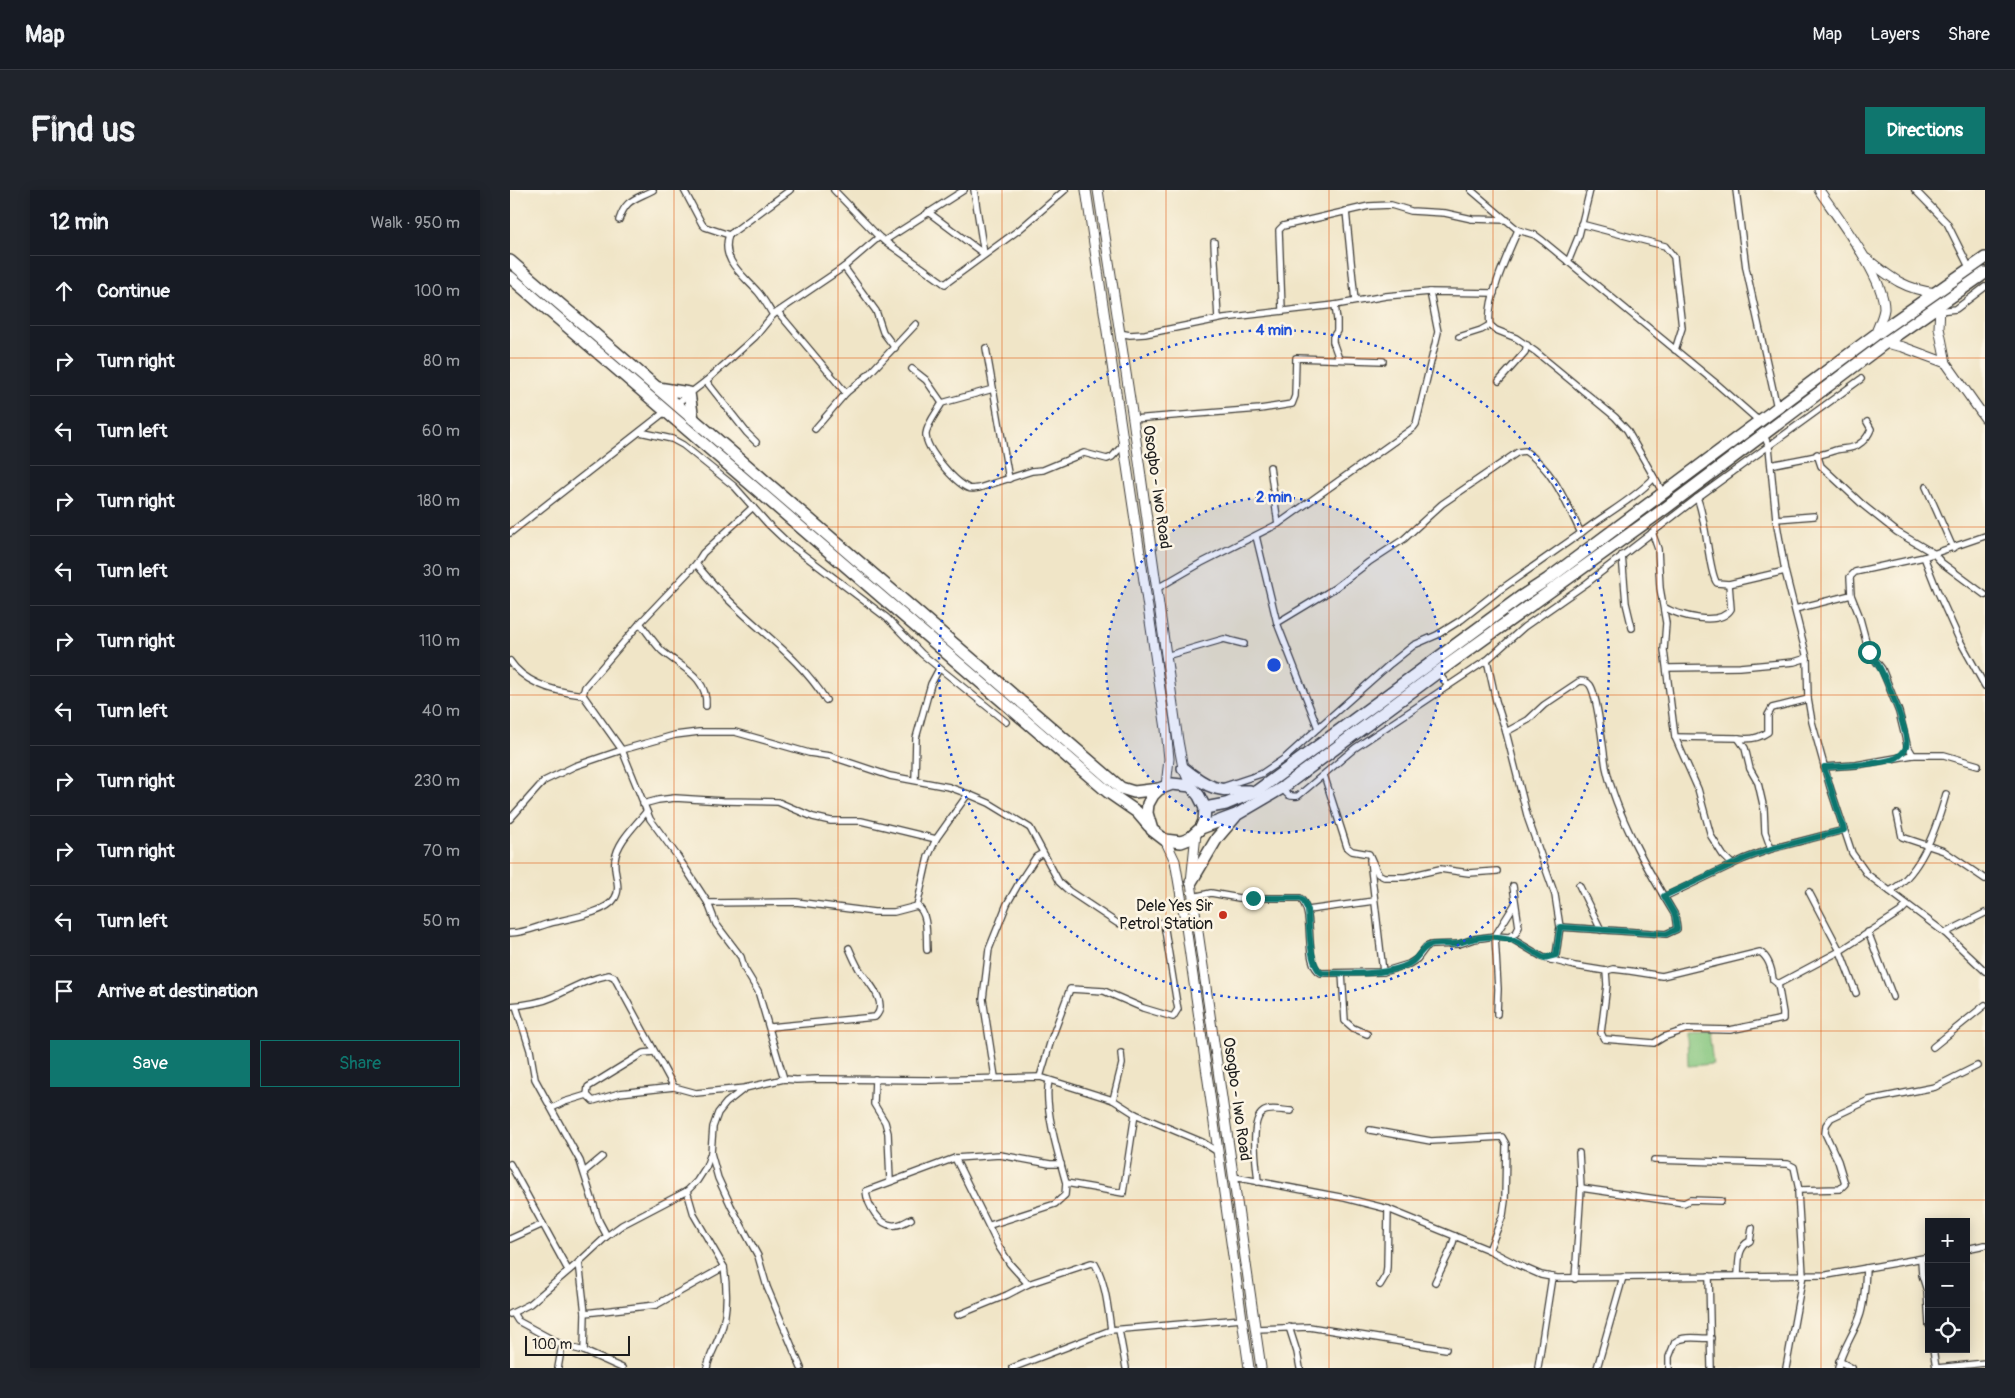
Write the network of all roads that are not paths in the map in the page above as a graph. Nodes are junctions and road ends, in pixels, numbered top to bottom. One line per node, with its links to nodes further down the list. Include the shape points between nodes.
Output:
1 (653, 190): 17 (street, via 629,203)
2 (684, 190): 21 (street, via 705,227)
3 (790, 190): 21 (street)
4 (834, 190): 22 (street)
5 (964, 190): 16 (street)
6 (974, 190): 24 (street)
7 (1065, 190): 24 (street, via 1020,230)
8 (1086, 190): 77 (main road, Osogbo - Iwo Road)
9 (1098, 190): 45 (main road, Osogbo - Iwo Road)
10 (1470, 190): 18 (street)
11 (1590, 190): 19 (street)
12 (1736, 190): 66 (street, via 1746,268)
13 (1819, 190): 25 (main road)
14 (1915, 190): 30 (street, via 1947,223)
15 (1346, 211): 18 (street, via 1391,205 1411,211 1472,219); 37 (street); 40 (street, via 1280,227)
16 (928, 212): 22 (street); 24 (street)
17 (619, 220)
18 (1507, 220): 20 (street)
19 (1581, 224): 28 (street); 52 (street, via 1665,246 1674,257 1682,328)
20 (1518, 230): 28 (street, via 1536,234); 35 (street)
21 (729, 235): 41 (street, via 726,244 731,262)
22 (881, 239): 24 (street, via 945,284); 29 (street)
23 (1214, 242): 42 (street)
24 (984, 254)
25 (1865, 257): 36 (main road, via 1901,284); 46 (main road, via 1883,300 1884,311)
26 (1985, 258): 30 (highway)
27 (510, 261): 60 (highway)
28 (1568, 262): 52 (street)
29 (844, 267): 41 (street); 50 (street, via 876,311 883,332)
30 (1970, 269): 36 (highway)
31 (1985, 273): 39 (highway)
32 (510, 277): 67 (highway)
33 (1984, 291): 39 (street, via 1956,309)
34 (1430, 292): 35 (street); 37 (street); 90 (street, via 1438,332 1414,428)
35 (1494, 293): 44 (street)
36 (1936, 293): 46 (highway)
37 (1355, 301): 38 (street)
38 (1335, 305): 40 (street); 53 (street, via 1337,331 1333,342)
39 (1940, 308): 48 (highway); 55 (main road, via 1938,328)
40 (1282, 310): 42 (street)
41 (776, 314): 58 (street, via 756,337); 63 (street)
42 (1218, 319): 45 (street, via 1145,334)
43 (916, 324): 50 (street)
44 (1490, 325): 47 (street); 49 (street)
45 (1119, 333): 70 (main road, Osogbo - Iwo Road)
46 (1875, 335): 66 (highway)
47 (1459, 337)
48 (1885, 343): 55 (main road); 75 (highway)
49 (1527, 345): 59 (street, via 1525,352); 82 (street, via 1615,417 1627,430)
50 (895, 348): 63 (street)
51 (986, 348): 61 (street)
52 (1675, 350): 71 (street)
53 (1339, 358): 54 (street); 70 (street, via 1296,358 1296,396 1292,404)
54 (1383, 361)
55 (1946, 364): 68 (main road)
56 (912, 369): 64 (street, via 926,380)
57 (1861, 379): 78 (street)
58 (706, 381): 62 (street); 76 (street)
59 (1499, 381)
60 (658, 388): 62 (highway); 65 (highway)
61 (993, 389): 64 (street); 83 (street)
62 (689, 393): 65 (street); 69 (highway)
63 (846, 393): 73 (street)
64 (942, 403): 83 (street, via 926,434 931,450 948,472 972,489)
65 (676, 404): 67 (street); 69 (highway)
66 (1778, 408): 71 (highway)
67 (666, 411): 74 (street); 158 (highway, via 1108,792 1136,812)
68 (1985, 418)
69 (693, 419): 146 (highway, via 1121,788 1134,792)
70 (1133, 420): 104 (main road, Osogbo - Iwo Road)
71 (1759, 421): 85 (highway)
72 (1867, 422): 79 (street, via 1871,429 1858,445)
73 (815, 429)
74 (640, 432): 87 (street, via 683,444 735,487); 91 (street)
75 (1764, 435): 78 (street); 96 (highway)
76 (756, 442)
77 (1123, 445): 83 (street, via 1107,460 1084,453 1043,470); 146 (main road, Osogbo - Iwo Road, via 1166,729 1169,759)
78 (1769, 448): 80 (street); 86 (street)
79 (1817, 454): 80 (street); 98 (street, via 1821,466 1863,505 1897,532)
80 (1771, 465): 89 (street)
81 (1270, 467): 90 (street)
82 (1654, 478): 85 (street); 93 (street, via 1643,490)
83 (1009, 479)
84 (1926, 487): 97 (street)
85 (1663, 493): 107 (highway)
86 (1697, 498): 92 (street); 103 (street, via 1713,577 1717,583)
87 (753, 507): 101 (street, via 703,553); 120 (street, via 788,543 887,618)
88 (1814, 516): 89 (street)
89 (1776, 519): 102 (street)
90 (1278, 524): 94 (street)
91 (511, 529)
92 (1652, 532): 96 (street); 109 (street, via 1658,549)
93 (1581, 533): 112 (street, via 1547,470 1522,451 1442,504 1404,539 1335,588); 130 (street, via 1462,620 1414,645)
94 (1256, 536): 104 (street); 112 (street)
95 (1985, 536): 97 (street)
96 (1633, 539): 99 (street); 108 (highway)
97 (1954, 548): 98 (street)
98 (1933, 553): 100 (street); 106 (street)
99 (1622, 555): 113 (street, via 1626,603); 117 (street, via 1524,627)
100 (1924, 557): 105 (street, via 1855,572 1850,577); 122 (street, via 1955,631)
101 (696, 564): 111 (street); 127 (street, via 815,682)
102 (1785, 571): 103 (street); 110 (street)
103 (1729, 584): 109 (street, via 1731,609 1726,615 1709,618 1682,616)
104 (1156, 589): 115 (main road, Osogbo - Iwo Road)
105 (1851, 595): 110 (street); 134 (street, via 1869,652 1882,669)
106 (1985, 595)
107 (1522, 596): 108 (highway); 149 (highway)
108 (1531, 605): 121 (highway)
109 (1664, 607): 119 (street)
110 (1795, 608): 116 (street)
111 (640, 623): 125 (street); 128 (street, via 660,649 705,688)
112 (1277, 623): 130 (street)
113 (1632, 628)
114 (1244, 644): 115 (street, via 1224,639)
115 (1166, 656): 141 (main road, Osogbo - Iwo Road)
116 (1807, 658): 119 (street, via 1740,667); 126 (street)
117 (1487, 660): 123 (street); 131 (street)
118 (510, 661): 125 (street, via 522,674 548,688)
119 (1667, 668): 132 (street)
120 (939, 669): 129 (street); 138 (street, via 930,684 916,738)
121 (1438, 672): 123 (street); 147 (highway)
122 (1983, 679): 124 (street)
123 (1448, 686): 142 (street, via 1355,748)
124 (1985, 686)
125 (582, 695): 135 (street)
126 (1808, 699): 133 (street, via 1772,708 1768,715 1768,732 1761,737); 140 (street)
127 (826, 700)
128 (706, 706)
129 (1006, 722)
130 (1318, 728): 148 (street, via 1285,758 1261,774)
131 (1506, 732): 175 (street, via 1528,720 1580,681 1591,686 1607,774 1615,799 1623,821); 186 (street, via 1528,819 1555,895)
132 (1675, 736): 133 (street); 167 (street, via 1698,789 1711,836)
133 (1738, 738): 164 (street, via 1758,783 1765,832)
134 (1907, 745): 136 (street); 137 (street)
135 (622, 750): 143 (street, via 675,735 734,732); 152 (street); 157 (street, via 553,775)
136 (1913, 755): 137 (street); 139 (street, via 1944,755)
137 (1897, 758): 140 (street)
138 (916, 765): 143 (street); 144 (street)
139 (1978, 765)
140 (1824, 767): 159 (street)
141 (1183, 768): 145 (main road, Osogbo - Iwo Road); 148 (highway)
142 (1324, 775): 147 (street, via 1298,796 1290,797); 166 (street, via 1347,847)
143 (907, 779): 144 (street)
144 (915, 780): 150 (street)
145 (1191, 786): 146 (highway, via 1180,784); 153 (highway)
146 (1162, 788): 158 (highway, via 1148,804)
147 (1282, 788): 156 (highway)
148 (1215, 789): 149 (highway)
149 (1257, 791): 153 (highway, via 1226,804)
150 (968, 794): 161 (street); 165 (street, via 1030,828)
151 (1946, 794): 163 (street)
152 (643, 804): 154 (street); 161 (street, via 675,798 778,802 830,821 861,821)
153 (1205, 808): 160 (highway)
154 (646, 812): 178 (street); 189 (street, via 616,854 618,893 614,901 592,912 523,933)
155 (1897, 814): 163 (street, via 1902,837)
156 (1236, 815): 160 (highway); 170 (highway, via 1216,838)
157 (510, 819)
158 (1152, 830): 162 (highway)
159 (1844, 830): 164 (street); 173 (street, via 1858,864)
160 (1199, 831): 162 (highway, via 1182,842); 170 (main road, Osogbo - Iwo Road)
161 (936, 838): 181 (street, via 928,857)
162 (1165, 840): 184 (main road, Osogbo - Iwo Road, via 1175,861)
163 (1929, 846): 169 (street, via 1944,851); 173 (street, via 1901,885)
164 (1771, 849): 167 (street)
165 (1043, 853): 185 (street, via 1064,887 1117,923 1133,926); 215 (street, via 1036,857 1007,904 989,950 982,999)
166 (1369, 854): 168 (street, via 1378,874 1384,877 1404,877 1440,869 1469,873); 177 (street)
167 (1732, 864): 175 (street)
168 (1497, 871)
169 (1985, 879)
170 (1191, 882): 176 (main road, Osogbo - Iwo Road)
171 (1580, 885): 187 (street)
172 (1513, 886): 179 (street)
173 (1890, 891): 180 (street)
174 (1809, 892): 195 (street)
175 (1664, 896): 187 (street, via 1675,915 1677,929 1666,934)
176 (1193, 897): 182 (street, via 1211,893 1239,898 1300,898); 237 (main road, Osogbo - Iwo Road)
177 (1374, 901): 182 (street); 200 (street)
178 (708, 903): 181 (street, via 796,902 874,912 894,912); 209 (street, via 716,924 740,957 758,991)
179 (1515, 904): 191 (street); 192 (street, via 1519,927)
180 (1907, 905): 188 (street); 190 (street)
181 (917, 906): 194 (street, via 926,922)
182 (1308, 910): 202 (street, via 1315,967 1322,973)
183 (1985, 913): 190 (street)
184 (1185, 920): 185 (street); 228 (main road, Osogbo - Iwo Road)
185 (1164, 924): 216 (street, via 1178,1004 1173,1017 1104,991 1070,989)
186 (1560, 927): 187 (street); 196 (street)
187 (1601, 930)
188 (1868, 932): 195 (street); 205 (street)
189 (510, 933)
190 (1945, 933): 201 (street)
191 (1495, 936): 192 (street); 200 (street, via 1450,945 1431,945 1409,964); 208 (street)
192 (1509, 937): 197 (street)
193 (849, 948): 209 (street, via 876,994 880,1010 876,1016)
194 (927, 950)
195 (1840, 951): 203 (street); 204 (street)
196 (1556, 955): 197 (street); 198 (street)
197 (1544, 958): 198 (street)
198 (1551, 960): 199 (street)
199 (1606, 971): 203 (street, via 1613,969 1662,976 1760,952 1772,969 1772,980); 203 (street, via 1601,1033 1604,1039 1613,1041 1654,1043 1664,1036 1687,1029 1730,1030 1783,1019)
200 (1383, 972): 202 (street)
201 (1985, 972)
202 (1342, 973): 210 (street, via 1346,1021)
203 (1778, 984)
204 (1856, 993)
205 (1893, 997)
206 (1985, 1005): 211 (street)
207 (513, 1006): 212 (street, via 552,998 573,986 609,975 614,977); 224 (street, via 530,1050 535,1080)
208 (1497, 1014)
209 (770, 1027): 217 (street)
210 (1367, 1034)
211 (1933, 1047)
212 (654, 1052): 220 (street); 222 (street, via 643,1053 588,1086)
213 (1121, 1053): 223 (street, via 1122,1064)
214 (1977, 1066): 242 (street, via 1935,1087 1869,1100 1831,1118 1826,1133 1845,1184 1834,1190)
215 (995, 1077): 216 (street); 218 (street)
216 (1040, 1077): 219 (street)
217 (784, 1079): 218 (street); 221 (street)
218 (875, 1079): 238 (street, via 874,1104 888,1133)
219 (1049, 1081): 223 (street); 235 (street, via 1049,1107)
220 (674, 1088): 221 (street, via 696,1093); 222 (street, via 620,1093 593,1101)
221 (745, 1088): 230 (street, via 718,1113)
222 (587, 1095): 224 (street)
223 (1113, 1100): 226 (street)
224 (552, 1108): 236 (street)
225 (1291, 1111): 239 (street, via 1268,1110 1258,1118 1255,1143)
226 (1134, 1114): 228 (street, via 1202,1142); 240 (street, via 1123,1194)
227 (1370, 1130): 255 (street, via 1430,1141 1502,1137 1506,1144 1505,1201)
228 (1218, 1152): 275 (main road, Osogbo - Iwo Road)
229 (1580, 1152): 241 (street)
230 (711, 1153): 243 (street, via 697,1181); 291 (street, via 725,1192 758,1256 767,1287)
231 (602, 1158): 236 (street)
232 (955, 1158): 235 (street, via 1000,1155); 238 (street); 248 (street)
233 (1654, 1160): 242 (street, via 1788,1164 1794,1167)
234 (510, 1164): 247 (street)
235 (1061, 1164): 240 (street)
236 (584, 1172): 250 (street)
237 (1234, 1177): 239 (street); 277 (main road, Osogbo - Iwo Road)
238 (890, 1181): 246 (street, via 866,1191 877,1216 889,1225)
239 (1258, 1182): 245 (street)
240 (1066, 1183): 248 (street, via 1065,1195 1055,1204)
241 (1581, 1188): 244 (street, via 1684,1203 1690,1200); 267 (street)
242 (1799, 1190): 263 (street)
243 (686, 1191): 250 (street); 259 (street, via 694,1215)
244 (1721, 1201)
245 (1388, 1209): 251 (street); 270 (street, via 1387,1267)
246 (911, 1218)
247 (542, 1224): 252 (street); 261 (street)
248 (990, 1225): 269 (street, via 999,1247)
249 (1752, 1228): 262 (street, via 1750,1241 1739,1254)
250 (607, 1236): 258 (street)
251 (1455, 1236): 255 (street); 268 (street)
252 (510, 1239)
253 (1985, 1245): 254 (street)
254 (1970, 1248)
255 (1489, 1250): 265 (street)
256 (1925, 1258): 257 (street)
257 (1921, 1259): 260 (street); 271 (street)
258 (579, 1262): 261 (street); 272 (street)
259 (724, 1266): 272 (street, via 656,1305); 290 (street, via 724,1316)
260 (1866, 1268): 263 (street); 285 (street, via 1860,1316)
261 (568, 1270): 273 (street, via 530,1304)
262 (1738, 1275): 263 (street); 264 (street)
263 (1802, 1275): 300 (street)
264 (1709, 1276): 266 (street); 280 (street)
265 (1552, 1277): 267 (street); 287 (street)
266 (1623, 1277): 267 (street); 297 (street)
267 (1575, 1279)
268 (1435, 1282)
269 (1028, 1284): 274 (street); 278 (street, via 1095,1264 1107,1301)
270 (1380, 1285)
271 (1928, 1308)
272 (585, 1313): 283 (street)
273 (511, 1314): 281 (street)
274 (958, 1315)
275 (1242, 1319): 279 (street); 294 (main road, Osogbo - Iwo Road)
276 (1289, 1327): 277 (street); 282 (street, via 1309,1327); 296 (street)
277 (1255, 1329): 295 (main road, Osogbo - Iwo Road)
278 (1111, 1330): 279 (street); 292 (street)
279 (1119, 1330): 293 (street)
280 (1711, 1338): 298 (street, via 1686,1337 1675,1342); 299 (street)
281 (562, 1345): 283 (street); 288 (street)
282 (1446, 1349)
283 (584, 1351): 289 (street)
284 (1934, 1353): 303 (street)
285 (1839, 1361): 301 (street); 302 (street)
286 (1985, 1363): 303 (street)
287 (1538, 1367)
288 (558, 1368)
289 (620, 1368)
290 (707, 1368)
291 (801, 1368)
292 (1012, 1368)
293 (1126, 1368)
294 (1250, 1368)
295 (1261, 1368)
296 (1300, 1368)
297 (1597, 1368)
298 (1668, 1368)
299 (1711, 1368)
300 (1786, 1368)
301 (1838, 1368)
302 (1852, 1368)
303 (1936, 1368)

